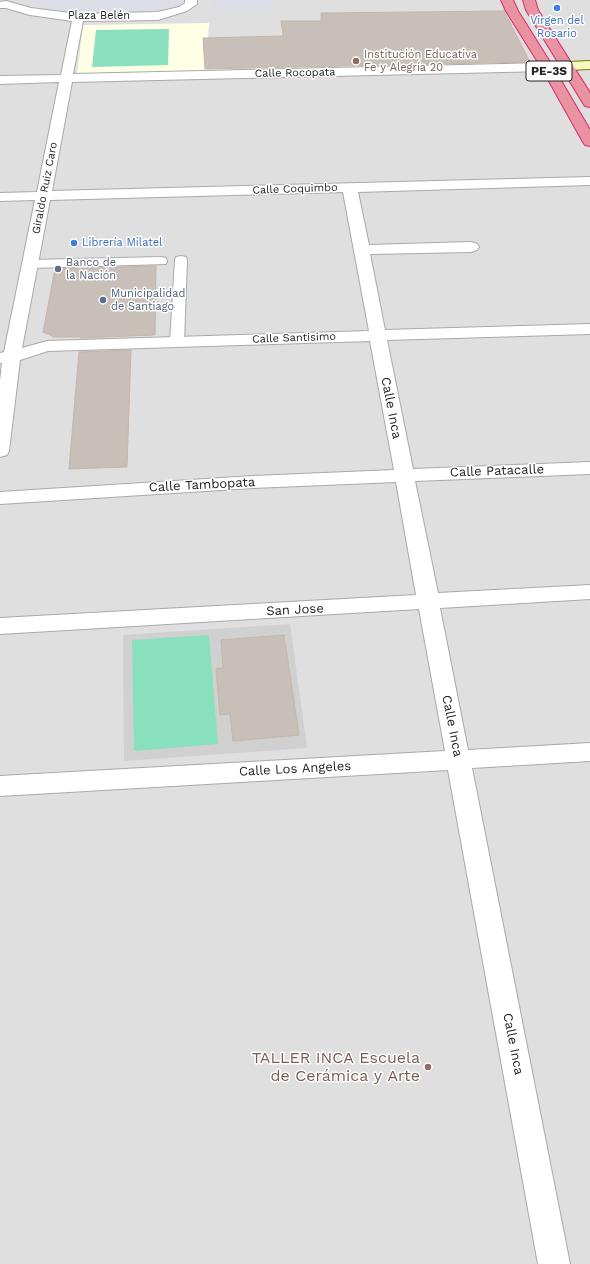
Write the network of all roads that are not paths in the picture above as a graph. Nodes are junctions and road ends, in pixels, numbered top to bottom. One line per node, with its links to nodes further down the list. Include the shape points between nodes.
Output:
1 (191, 0): 5 (street, Plaza Belén, via 191,4 183,9 158,16)
2 (507, 0): 8 (highway, PE-3S)
3 (528, 0): 7 (highway, PE-3S)
4 (4, 3): 5 (street, Plaza Belén, via 30,11)
5 (78, 18): 9 (street, Giraldo Ruiz Caro)
6 (590, 65): 7 (street, Calle Rocopata)
7 (567, 66): 8 (street, Calle Rocopata); 11 (highway, PE-3S)
8 (546, 67): 9 (street, Calle Rocopata); 12 (highway, PE-3S)
9 (66, 78): 10 (street, Calle Rocopata); 15 (street, Giraldo Ruiz Caro)
10 (0, 80)
11 (590, 103)
12 (590, 142)
13 (590, 181): 14 (street, Calle Coquimbo)
14 (350, 188): 15 (street, Calle Coquimbo); 18 (street, Calle Inca)
15 (43, 196): 16 (street, Calle Coquimbo); 21 (street, Giraldo Ruiz Caro)
16 (0, 197)
17 (472, 247): 18 (street)
18 (362, 250): 23 (street, Calle Inca)
19 (181, 260): 24 (lane)
20 (161, 261): 21 (lane)
21 (30, 264): 25 (street, Giraldo Ruiz Caro)
22 (590, 328): 23 (street, Calle Santisimo)
23 (378, 335): 24 (street, Calle Santisimo); 28 (street, Calle Inca)
24 (177, 342): 25 (street, Calle Santisimo, via 46,346)
25 (6, 357): 26 (street, Giraldo Ruiz Caro)
26 (0, 450)
27 (590, 468): 28 (street, Calle Patacalle)
28 (404, 475): 29 (street, Calle Tambopata); 31 (street, Calle Inca)
29 (0, 498)
30 (590, 592): 31 (street, San Jose)
31 (429, 602): 32 (street, San Jose); 34 (street, Calle Inca)
32 (0, 626)
33 (590, 752): 34 (street, Calle Los Angeles)
34 (459, 760): 35 (street, Calle Los Angeles); 36 (street, Calle Inca)
35 (0, 786)
36 (554, 1264)

